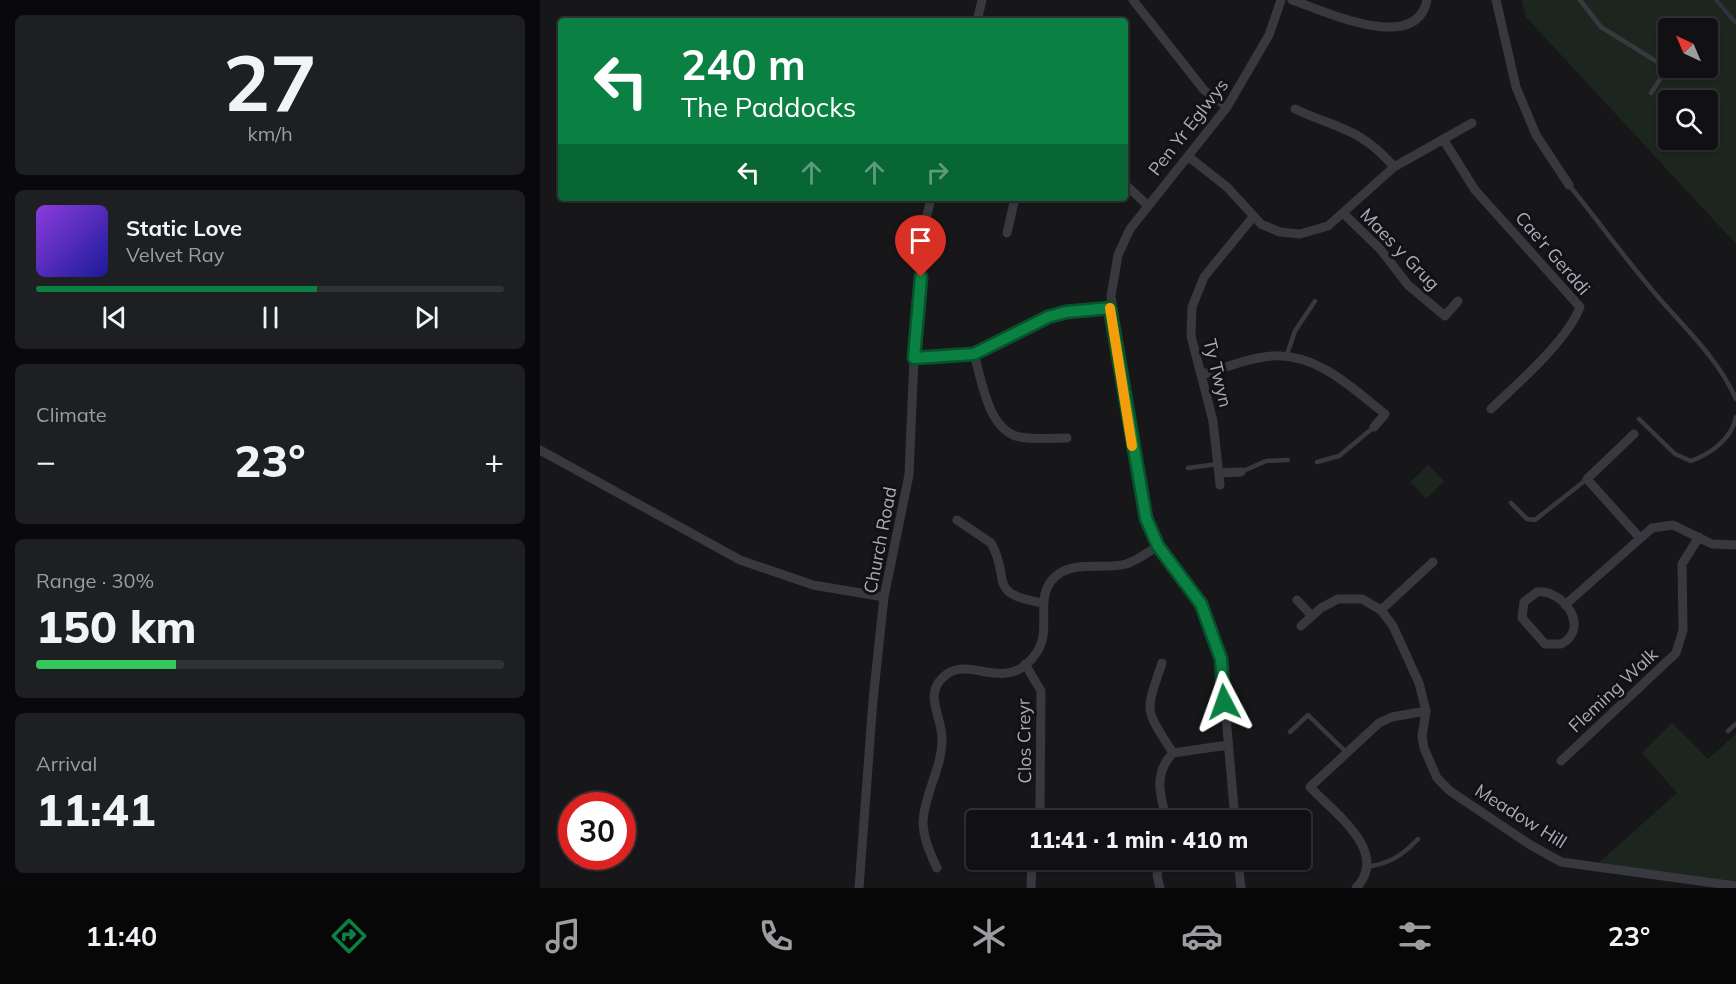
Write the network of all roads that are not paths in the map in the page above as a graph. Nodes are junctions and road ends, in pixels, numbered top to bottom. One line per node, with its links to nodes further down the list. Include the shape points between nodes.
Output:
1 (982, 0): 8 (street)
2 (1133, 0): 12 (street, via 1204,90)
3 (1281, 0): 12 (street, Pen Yr Eglwys, via 1269,35)
4 (1292, 0): 5 (street, via 1395,29 1414,22 1424,11)
5 (1427, 0)
6 (1497, 0): 18 (street, via 1516,87 1536,135)
7 (1580, 0): 9 (lane, via 1601,27)
8 (978, 18)
9 (1658, 62)
10 (1661, 78): 11 (lane)
11 (1651, 93)
12 (1227, 107): 16 (street, Pen Yr Eglwys)
13 (1294, 109): 17 (street, via 1362,136)
14 (1472, 123): 15 (street)
15 (1443, 139): 17 (street); 34 (street, Cae'r Gerddi, via 1475,189 1580,307 1576,318 1533,369)
16 (1189, 157): 22 (street, Pen Yr Eglwys); 24 (street, via 1227,186)
17 (1394, 166): 23 (street)
18 (1569, 185): 33 (lane, via 1714,361)
19 (1128, 187): 22 (street)
20 (930, 201): 31 (street, Church Road)
21 (1014, 201): 25 (street)
22 (1148, 205): 28 (street, Pen Yr Eglwys, via 1130,229 1118,255)
23 (1344, 214): 24 (street, via 1329,226 1300,234 1270,229); 27 (street, Maes y Grug, via 1381,250 1408,285 1445,316)
24 (1253, 217): 32 (street, Ty Twyn, via 1215,261 1192,307 1191,336)
25 (1007, 233)
26 (1315, 301): 30 (lane, via 1295,331)
27 (1458, 301)
28 (1110, 308): 29 (street, via 1048,317); 53 (street, Pen Yr Eglwys, via 1146,518)
29 (974, 354): 31 (street); 39 (street, via 993,413 1005,431 1026,438)
30 (1286, 357): 32 (street, via 1257,359); 37 (street, via 1322,367 1385,414)
31 (914, 358): 55 (street, Church Road, via 909,475)
32 (1200, 375): 44 (street, Ty Twyn, via 1213,421)
33 (1736, 399)
34 (1491, 409)
35 (1736, 417): 36 (lane, via 1727,436 1708,455 1691,461 1675,454)
36 (1639, 419)
37 (1374, 427): 42 (lane, via 1339,456)
38 (1634, 434): 46 (street)
39 (1067, 438)
40 (540, 450): 55 (street, via 740,560 813,585)
41 (1288, 460): 45 (lane, via 1266,460)
42 (1317, 462)
43 (1188, 468): 44 (lane)
44 (1219, 469): 45 (street); 47 (street, Ty Twyn)
45 (1241, 472)
46 (1587, 479): 48 (lane, via 1535,520 1527,519); 50 (street)
47 (1220, 485)
48 (1511, 503)
49 (957, 520): 57 (street, via 991,543 1001,580 1009,593)
50 (1639, 537): 51 (street, via 1667,524 1685,528); 58 (street)
51 (1699, 537): 52 (street, via 1712,544); 71 (street, Fleming Walk, via 1682,564 1683,630 1676,653)
52 (1736, 545)
53 (1158, 546): 57 (street, via 1128,563 1076,567 1062,572 1047,588); 68 (street, Pen Yr Eglwys, via 1201,604 1211,628 1221,659)
54 (1433, 562): 59 (street)
55 (884, 597): 83 (street, Church Road)
56 (1297, 600): 60 (street)
57 (1042, 603): 63 (street, via 1044,636)
58 (1564, 605): 58 (street, via 1553,594 1537,592 1524,602 1522,618 1545,644 1560,644 1569,639 1575,625 1574,616)
59 (1381, 610): 60 (street, via 1362,599 1346,597); 64 (street, via 1414,671)
60 (1312, 616): 61 (street)
61 (1302, 626)
62 (1162, 663): 70 (street, via 1149,712)
63 (1025, 664): 72 (street, Clos Creyr, via 1035,679 1042,703); 77 (street, via 1012,672 993,675 957,670 945,675 937,685 933,704 942,734 942,752 923,819 927,845)
64 (1426, 711): 69 (street, via 1379,723); 81 (street, Meadow Hill, via 1424,748 1432,770 1449,791 1561,862)
65 (1736, 724): 66 (lane)
66 (1728, 731)
67 (1290, 732): 69 (lane, via 1308,715)
68 (1228, 745): 70 (street); 74 (street, Pen Yr Eglwys)
69 (1346, 752): 76 (street, via 1310,787 1361,841)
70 (1173, 753): 73 (street, via 1163,767 1159,786)
71 (1561, 761)
72 (1041, 810)
73 (1165, 810)
74 (1234, 810)
75 (1418, 839): 76 (lane, via 1386,864)
76 (1367, 867): 87 (street)
77 (937, 868)
78 (1032, 870): 84 (street)
79 (1158, 870): 85 (street)
80 (1239, 870): 86 (street)
81 (1675, 877): 82 (street, Meadow Hill); 88 (street)
82 (1736, 886)
83 (859, 888)
84 (1031, 888)
85 (1160, 888)
86 (1241, 888)
87 (1356, 888)
88 (1674, 888)

